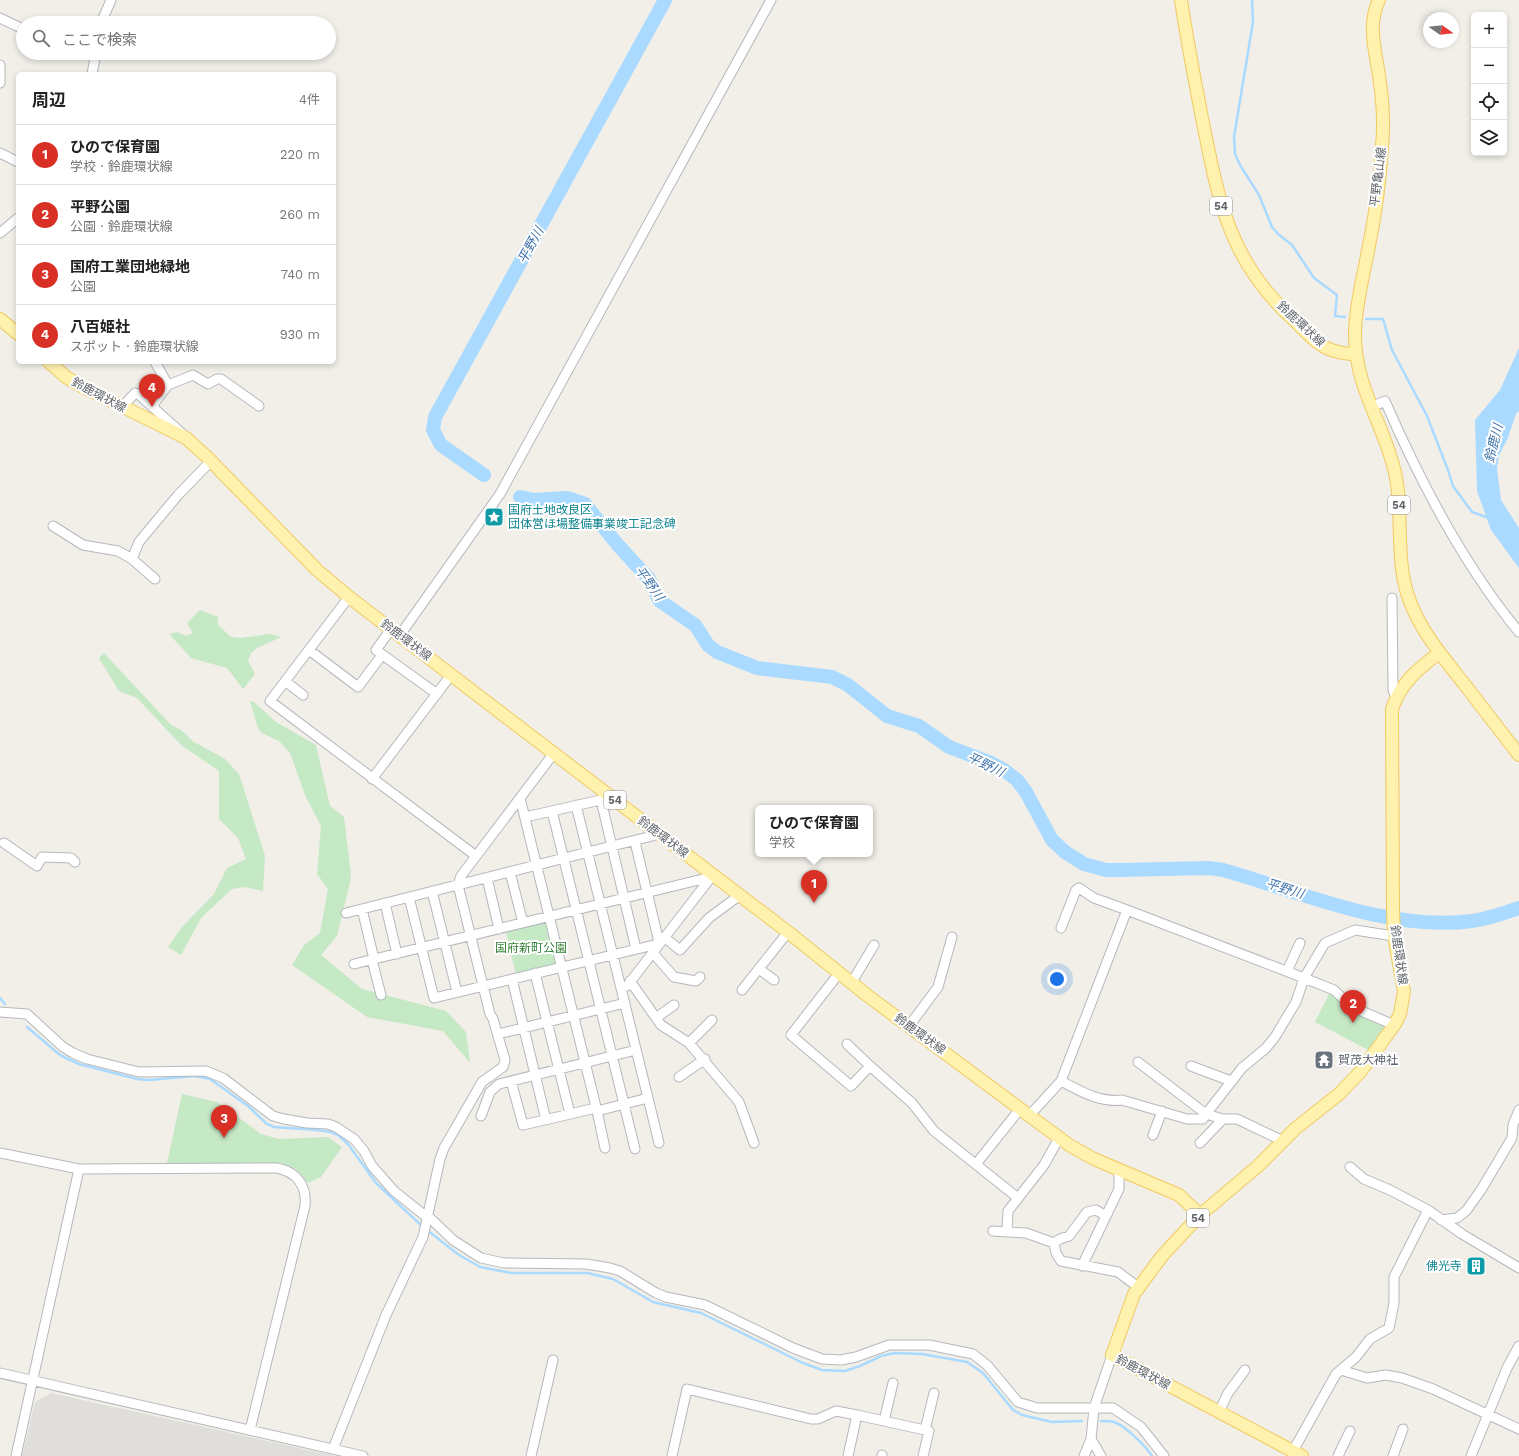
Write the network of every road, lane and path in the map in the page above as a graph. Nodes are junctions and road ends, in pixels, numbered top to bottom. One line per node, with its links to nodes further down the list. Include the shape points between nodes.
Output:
1 (111, 0): 5 (street)
2 (771, 0): 33 (street, via 500,494)
3 (1181, 0): 18 (main road, 鈴鹿環状線 / 54, via 1214,179 1231,234 1252,271 1288,315 1323,346 1333,351)
4 (1379, 0): 18 (main road, 平野亀山線, via 1372,27 1381,96 1382,149 1370,243 1355,328)
5 (104, 16)
6 (0, 18): 7 (street)
7 (16, 26)
8 (95, 60): 10 (street)
9 (0, 65): 11 (street)
10 (92, 72)
11 (0, 83)
12 (0, 153): 13 (street)
13 (16, 161)
14 (16, 220): 15 (street)
15 (0, 233)
16 (0, 319): 17 (main road)
17 (16, 332)
18 (1355, 355): 25 (main road, 54)
19 (51, 364): 24 (main road, 鈴鹿環状線 / 54, via 71,380)
20 (156, 364): 21 (street)
21 (168, 385): 22 (street); 23 (street, via 193,375 208,384 221,379)
22 (152, 406): 24 (street, via 135,393); 26 (street)
23 (259, 406)
24 (122, 407): 26 (main road, 鈴鹿環状線 / 54)
25 (1371, 407): 34 (street, via 1385,401 1418,474 1471,565); 36 (main road, 54, via 1395,473 1400,513 1401,564 1406,590 1418,620)
26 (186, 438): 27 (main road, 鈴鹿環状線 / 54)
27 (211, 461): 29 (street, via 143,536); 31 (main road, 鈴鹿環状線 / 54, via 317,570)
28 (53, 526): 29 (street, via 83,545 118,552)
29 (132, 559): 30 (street)
30 (155, 579)
31 (349, 597): 33 (main road, 鈴鹿環状線 / 54); 35 (street)
32 (1392, 598): 42 (street, via 1393,690)
33 (396, 632): 37 (street, via 376,650); 38 (main road, 鈴鹿環状線 / 54)
34 (1519, 632)
35 (309, 650): 37 (street, via 358,687); 39 (street)
36 (1440, 653): 42 (main road, 鈴鹿環状線 / 54, via 1408,679); 44 (main road, 54)
37 (382, 655): 40 (street)
38 (451, 675): 40 (street); 43 (main road, 鈴鹿環状線 / 54)
39 (285, 681): 41 (street); 45 (street, via 270,701)
40 (437, 694): 45 (street)
41 (303, 695)
42 (1396, 698): 79 (main road, 鈴鹿環状線 / 54, via 1392,709)
43 (554, 753): 46 (street); 47 (main road, 鈴鹿環状線 / 54)
44 (1519, 755)
45 (372, 779): 56 (street)
46 (520, 798): 50 (street); 56 (street)
47 (605, 798): 48 (street); 51 (main road, 鈴鹿環状線 / 54); 54 (street)
48 (576, 805): 49 (street); 55 (street)
49 (552, 811): 50 (street); 57 (street)
50 (525, 818): 59 (street)
51 (660, 834): 52 (street); 61 (main road, 鈴鹿環状線 / 54)
52 (635, 842): 54 (street); 65 (street)
53 (4, 843): 58 (street, via 37,866 42,857 71,858)
54 (611, 848): 55 (street); 68 (street)
55 (588, 853): 57 (street); 70 (street)
56 (476, 856): 63 (street, via 461,876)
57 (564, 859): 59 (street); 72 (street)
58 (75, 862)
59 (536, 866): 60 (street); 75 (street)
60 (510, 872): 62 (street); 76 (street)
61 (712, 876): 65 (street); 66 (main road, 鈴鹿環状線 / 54); 83 (street)
62 (487, 878): 63 (street); 78 (street)
63 (458, 885): 64 (street); 81 (street)
64 (432, 892): 67 (street); 84 (street)
65 (647, 893): 68 (street); 83 (street)
66 (740, 895): 80 (main road, 鈴鹿環状線 / 54); 83 (street, via 709,918 680,950)
67 (408, 897): 69 (street); 87 (street)
68 (624, 898): 70 (street); 88 (street)
69 (385, 903): 71 (street); 90 (street)
70 (600, 904): 72 (street); 91 (street)
71 (362, 909): 74 (street); 92 (street)
72 (577, 910): 75 (street); 93 (street)
73 (1127, 910): 77 (street, via 1094,898 1079,888); 97 (street); 135 (street)
74 (346, 913)
75 (549, 917): 76 (street); 95 (street)
76 (523, 923): 78 (street)
77 (1062, 928)
78 (499, 929): 81 (street)
79 (1394, 930): 101 (street, via 1356,930 1325,943); 118 (main road, 鈴鹿環状線 / 54, via 1404,991 1400,1014)
80 (788, 932): 96 (street); 98 (main road, 鈴鹿環状線 / 54)
81 (471, 936): 84 (street); 106 (street)
82 (952, 937): 119 (street, via 938,987)
83 (661, 941): 88 (street); 89 (street)
84 (445, 942): 87 (street); 108 (street)
85 (1300, 943): 97 (street)
86 (874, 945): 105 (street)
87 (421, 948): 90 (street); 108 (street, via 434,998)
88 (636, 949): 91 (street)
89 (653, 953): 100 (street, via 674,978 696,982); 104 (street)
90 (397, 954): 92 (street)
91 (613, 955): 93 (street); 110 (street)
92 (373, 960): 94 (street); 109 (street)
93 (589, 961): 95 (street); 112 (street)
94 (354, 964)
95 (561, 967): 99 (street); 114 (street)
96 (759, 970): 103 (street); 107 (street)
97 (1287, 971): 101 (street)
98 (840, 972): 105 (main road, 鈴鹿環状線 / 54); 129 (street, via 791,1035 851,1086)
99 (535, 974): 102 (street); 117 (street)
100 (700, 977)
101 (1304, 978): 118 (street, via 1334,990 1350,1005); 136 (street, via 1296,1002 1275,1037)
102 (512, 979): 106 (street); 120 (street)
103 (774, 980)
104 (630, 981): 110 (street); 115 (street)
105 (852, 982): 119 (main road, 鈴鹿環状線 / 54)
106 (483, 986): 108 (street); 121 (street)
107 (742, 990)
108 (457, 992)
109 (381, 995)
110 (623, 998): 112 (street); 124 (street)
111 (674, 1005): 115 (street)
112 (601, 1008): 114 (street); 125 (street)
113 (0, 1012): 165 (street, via 27,1014 73,1054 139,1072 206,1071 223,1078 273,1116 336,1127 354,1139 372,1166 394,1191)
114 (573, 1015): 117 (street); 128 (street)
115 (656, 1018): 122 (street, via 667,1030)
116 (712, 1020): 122 (street)
117 (547, 1022): 120 (street); 131 (street)
118 (1394, 1025): 150 (main road, 鈴鹿環状線 / 54, via 1361,1071 1339,1094)
119 (910, 1026): 142 (main road, 鈴鹿環状線 / 54)
120 (523, 1028): 121 (street); 132 (street)
121 (498, 1034): 165 (street, via 506,1056 503,1067 482,1082 444,1148)
122 (689, 1042): 126 (street)
123 (847, 1044): 129 (street)
124 (636, 1050): 125 (street); 137 (street)
125 (612, 1056): 128 (street); 138 (street)
126 (704, 1059): 133 (street); 152 (street, via 739,1102)
127 (1138, 1062): 144 (street)
128 (585, 1064): 131 (street); 139 (street)
129 (870, 1066): 157 (street, via 912,1103 934,1131)
130 (1191, 1066): 136 (street)
131 (559, 1069): 132 (street); 143 (street)
132 (535, 1075): 134 (street); 147 (street)
133 (680, 1077)
134 (511, 1081): 145 (street, via 494,1088); 147 (street, via 523,1125)
135 (1061, 1081): 141 (street, via 1101,1099 1122,1100); 142 (street)
136 (1231, 1081): 144 (street)
137 (648, 1098): 138 (street); 151 (street)
138 (624, 1104): 139 (street); 155 (street)
139 (596, 1110): 143 (street); 154 (street)
140 (1519, 1110): 166 (street, via 1513,1125 1512,1138 1481,1190 1466,1211 1457,1218)
141 (1162, 1111): 144 (street, via 1187,1119 1203,1119); 148 (street)
142 (1024, 1112): 149 (main road, 鈴鹿環状線 / 54); 157 (street)
143 (570, 1114): 147 (street)
144 (1206, 1114): 146 (street)
145 (481, 1116)
146 (1223, 1119): 150 (street, via 1237,1119); 153 (street)
147 (546, 1120)
148 (1153, 1135)
149 (1059, 1138): 160 (main road, 鈴鹿環状線 / 54); 161 (street, via 1044,1165)
150 (1283, 1141): 163 (main road, 鈴鹿環状線 / 54, via 1258,1166)
151 (659, 1143)
152 (754, 1143)
153 (1200, 1143)
154 (605, 1148)
155 (635, 1149)
156 (0, 1153): 159 (street)
157 (976, 1164): 161 (street)
158 (1350, 1167): 162 (street, via 1364,1179)
159 (79, 1169): 179 (street); 189 (street, via 276,1168 292,1174 302,1184 305,1190 305,1206)
160 (1119, 1170): 163 (main road, 鈴鹿環状線 / 54, via 1179,1195); 164 (street, via 1120,1188)
161 (1018, 1198): 168 (street, via 1008,1212)
162 (1428, 1210): 166 (street); 177 (street, via 1394,1277 1394,1303 1389,1328 1370,1339 1356,1357)
163 (1200, 1215): 172 (main road, 鈴鹿環状線 / 54, via 1162,1256)
164 (1106, 1216): 169 (street, via 1096,1210 1087,1212 1070,1236 1060,1238); 170 (street)
165 (428, 1220): 182 (street, via 482,1258 504,1263 586,1264 610,1268 620,1271 656,1293 705,1305 793,1348 822,1359 841,1360 856,1357 889,1344 929,1346 973,1354 1018,1402 1028,1406); 193 (street, via 423,1237 386,1315)
166 (1442, 1220): 171 (street)
167 (993, 1232): 168 (street)
168 (1007, 1232): 169 (street, via 1026,1233)
169 (1054, 1243): 170 (street, via 1061,1261)
170 (1082, 1266): 172 (street, via 1118,1272)
171 (1519, 1268)
172 (1138, 1287): 174 (main road, 鈴鹿環状線 / 54, via 1130,1302)
173 (1519, 1346): 185 (street)
174 (1112, 1355): 182 (street); 183 (main road, 鈴鹿環状線)
175 (553, 1360): 197 (street)
176 (1244, 1370): 183 (street)
177 (1341, 1370): 185 (street, via 1373,1379 1386,1375 1402,1378); 194 (street, via 1336,1374)
178 (0, 1373): 179 (street)
179 (32, 1381): 189 (street); 195 (street)
180 (893, 1383): 186 (street)
181 (934, 1393): 190 (street)
182 (1094, 1408): 192 (street); 203 (street, via 1113,1408 1124,1414 1141,1427)
183 (1219, 1412): 194 (main road, 鈴鹿環状線)
184 (857, 1415): 186 (street); 198 (street, via 836,1411 818,1419 811,1419 687,1389); 199 (street)
185 (1488, 1415): 188 (street); 206 (street)
186 (884, 1421): 190 (street)
187 (1403, 1429): 205 (street)
188 (1519, 1429)
189 (250, 1430): 193 (street)
190 (925, 1430): 200 (street, via 929,1431)
191 (1350, 1431): 204 (street)
192 (1090, 1439): 201 (street); 202 (street)
193 (333, 1450): 196 (street)
194 (1293, 1453)
195 (16, 1456)
196 (363, 1456)
197 (531, 1456)
198 (672, 1456)
199 (848, 1456)
200 (923, 1456)
201 (1084, 1456)
202 (1101, 1456)
203 (1164, 1456)
204 (1338, 1456)
205 (1393, 1456)
206 (1471, 1456)

